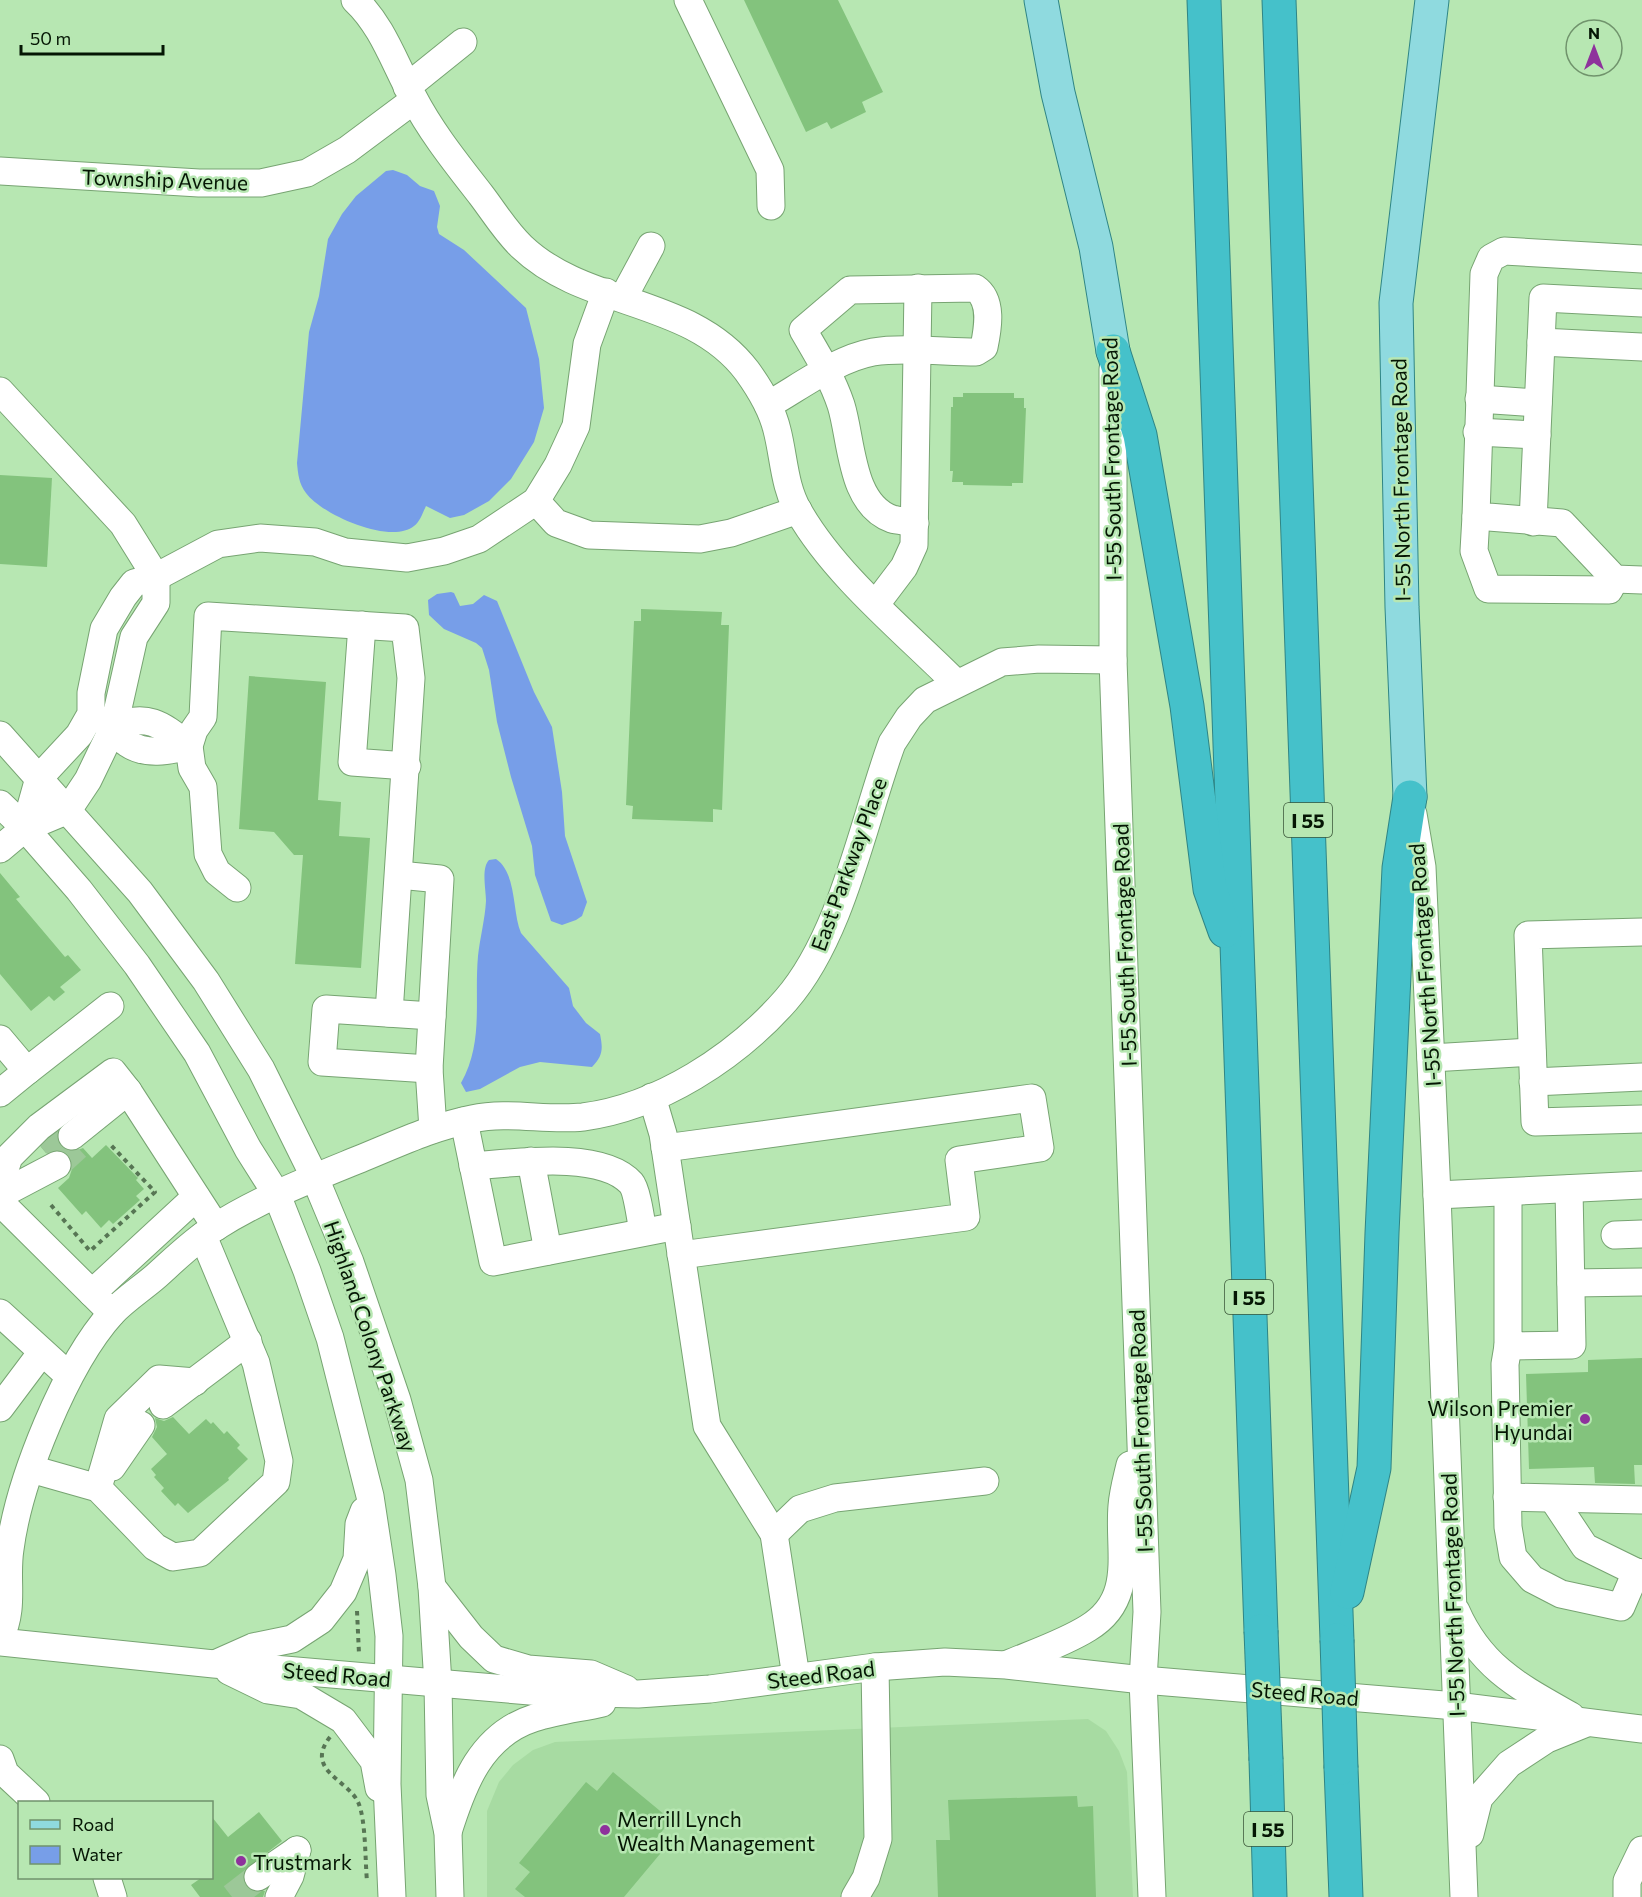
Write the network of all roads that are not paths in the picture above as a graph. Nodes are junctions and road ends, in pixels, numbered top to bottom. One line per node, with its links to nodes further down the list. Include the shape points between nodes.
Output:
1 (355, 0): 8 (street, via 385,40)
2 (688, 0): 10 (street, via 770,170)
3 (1041, 0): 18 (main road, I-55 South Frontage Road, via 1058,93 1096,247)
4 (1204, 0): 52 (highway, I 55)
5 (1280, 0): 117 (highway, I 55)
6 (1432, 0): 44 (main road, I-55 North Frontage Road, via 1396,303)
7 (463, 42): 8 (street, Township Avenue)
8 (410, 93): 9 (street, Township Avenue, via 347,150 307,173 261,183); 14 (street, via 470,181 523,248 557,271)
9 (0, 171)
10 (771, 206)
11 (651, 246): 14 (street)
12 (1642, 259): 22 (street, via 1504,251 1491,258 1484,274)
13 (918, 288): 19 (street); 19 (street, via 975,288 987,304 984,346 976,352); 20 (street, via 850,290 803,330)
14 (615, 295): 24 (street, via 684,321 720,341 747,371); 27 (street, via 587,344 576,426)
15 (1642, 303): 16 (street, via 1543,298)
16 (1541, 342): 17 (street); 23 (street)
17 (1642, 347)
18 (1113, 351): 37 (street, I-55 South Frontage Road); 52 (highway, via 1140,435 1158,527 1187,706 1210,889)
19 (917, 352): 20 (street, via 873,352); 31 (street)
20 (828, 372): 24 (street); 31 (street, via 841,405 856,475 873,507 891,518)
21 (0, 392): 32 (street, via 123,524)
22 (1479, 399): 23 (street); 25 (street)
23 (1538, 403): 26 (street)
24 (768, 405): 28 (street)
25 (1477, 432): 26 (street); 29 (street)
26 (1537, 435): 30 (street)
27 (536, 501): 28 (street, via 556,523 589,535 700,539 731,533); 32 (street, via 479,539 444,551 407,558 345,552 315,542 260,538 218,544)
28 (798, 510): 35 (street, via 826,553)
29 (1476, 516): 30 (street); 33 (street, via 1474,551 1488,589 1609,590)
30 (1533, 522): 33 (street, via 1562,523)
31 (915, 523): 35 (street, via 914,545 904,567)
32 (156, 577): 39 (street, via 156,603 134,637)
33 (1615, 579): 34 (street)
34 (1642, 580)
35 (876, 604): 38 (street)
36 (362, 625): 41 (street, via 207,616 203,717); 42 (street, via 405,628 411,678); 42 (street, via 352,762)
37 (1113, 660): 38 (street, East Parkway Place, via 1002,662); 103 (street, I-55 South Frontage Road)
38 (956, 683): 65 (street, East Parkway Place, via 925,699 892,743 823,945 786,1000 727,1054)
39 (102, 720): 41 (street, via 126,743 160,753); 43 (street, via 79,735); 46 (street, via 88,780)
40 (0, 735): 43 (street, Highland Colony Parkway)
41 (189, 746): 50 (street, via 192,768 203,787 207,854 217,872)
42 (407, 766): 49 (street)
43 (39, 778): 46 (street, Highland Colony Parkway); 47 (street)
44 (1410, 797): 58 (street, I-55 North Frontage Road, via 1422,867); 117 (highway, via 1399,868 1374,1468)
45 (0, 804): 47 (street, Highland Colony Parkway)
46 (68, 810): 47 (street); 74 (street, Highland Colony Parkway, via 140,892 206,981 261,1069)
47 (25, 828): 48 (street); 80 (street, Highland Colony Parkway, via 137,965 197,1053 248,1149)
48 (0, 849)
49 (399, 874): 54 (street); 55 (street, via 440,879)
50 (237, 888)
51 (1642, 932): 57 (street, via 1528,935)
52 (1236, 963): 143 (highway, I 55, bridge)
53 (110, 1006): 60 (street)
54 (389, 1013): 55 (street); 59 (street, via 326,1009 322,1062)
55 (432, 1016): 59 (street)
56 (0, 1039): 60 (street)
57 (1532, 1052): 58 (street); 62 (street)
58 (1431, 1058): 81 (street, I-55 North Frontage Road)
59 (429, 1070): 68 (street)
60 (27, 1071): 64 (street)
61 (1642, 1077): 62 (street)
62 (1533, 1082): 66 (street, via 1535,1122)
63 (124, 1086): 69 (street); 75 (street, via 39,1127 9,1157); 82 (street)
64 (0, 1093)
65 (652, 1098): 67 (street, East Parkway Place, via 620,1110 582,1117 516,1114); 70 (street)
66 (1642, 1119)
67 (464, 1121): 68 (street, East Parkway Place); 73 (street)
68 (433, 1129): 74 (street, East Parkway Place)
69 (72, 1136)
70 (665, 1148): 84 (street); 90 (street, via 1032,1098 1040,1148 958,1160 966,1217)
71 (49, 1155): 78 (street)
72 (531, 1161): 73 (street); 86 (street, via 614,1169 633,1184); 89 (street)
73 (473, 1166): 89 (street, via 493,1262)
74 (315, 1178): 80 (street, East Parkway Place); 114 (street, Highland Colony Parkway, via 350,1262 397,1400 419,1480)
75 (0, 1184)
76 (1642, 1185): 77 (street)
77 (1569, 1189): 79 (street); 92 (street)
78 (0, 1194)
79 (1508, 1194): 81 (street); 97 (street)
80 (278, 1195): 85 (street, East Parkway Place); 108 (street, Highland Colony Parkway, via 330,1338)
81 (1437, 1195): 115 (street, I-55 North Frontage Road)
82 (196, 1197): 85 (street); 93 (street)
83 (0, 1202): 93 (street)
84 (677, 1226): 86 (street); 90 (street)
85 (209, 1231): 94 (street, East Parkway Place); 96 (street)
86 (643, 1232): 89 (street)
87 (1642, 1234): 88 (street)
88 (1615, 1235)
89 (548, 1251)
90 (681, 1255): 112 (street, via 707,1426)
91 (1642, 1282): 92 (street)
92 (1571, 1283): 97 (street, via 1572,1345)
93 (92, 1293): 94 (street)
94 (112, 1313): 99 (street, East Parkway Place)
95 (4, 1327): 98 (street)
96 (248, 1341): 100 (street); 107 (street, via 279,1461 276,1482 200,1553 173,1557 155,1547)
97 (1508, 1346): 109 (street)
98 (42, 1352): 99 (street); 102 (street)
99 (69, 1376): 105 (street, East Parkway Place)
100 (195, 1382): 101 (street); 107 (street, via 159,1379 118,1419)
101 (163, 1406)
102 (0, 1408)
103 (1139, 1423): 119 (street, via 1122,1506 1124,1569 1119,1591 1104,1616 1088,1628); 123 (street, I-55 South Frontage Road, via 1147,1612)
104 (141, 1425): 107 (street)
105 (31, 1469): 107 (street); 116 (street, East Parkway Place, via 9,1550 9,1620)
106 (985, 1481): 112 (street, via 835,1498 800,1509)
107 (98, 1488)
108 (370, 1496): 118 (street, via 359,1524 357,1559 343,1592 321,1620 292,1639 254,1647); 122 (street, Highland Colony Parkway, via 389,1636)
109 (1507, 1497): 110 (street); 113 (street, via 1513,1557 1532,1579 1562,1594 1621,1607)
110 (1553, 1499): 111 (street); 113 (street, via 1586,1547)
111 (1642, 1500)
112 (774, 1534): 121 (street)
113 (1639, 1572)
114 (432, 1587): 124 (street, Highland Colony Parkway); 125 (street, via 494,1659 528,1669 591,1674)
115 (1454, 1604): 126 (street, I-55 North Frontage Road); 127 (street, via 1462,1624 1503,1676)
116 (0, 1640): 118 (street, Steed Road)
117 (1337, 1640): 144 (highway, I 55, bridge)
118 (214, 1664): 122 (street, Steed Road); 131 (street, via 268,1690 302,1695 343,1720 374,1761)
119 (1006, 1665): 120 (street, Steed Road, via 945,1662); 123 (street, Steed Road)
120 (875, 1667): 121 (street, Steed Road); 141 (street, via 878,1839 866,1878)
121 (796, 1677): 125 (street, Steed Road)
122 (386, 1678): 124 (street, Steed Road); 131 (street, Highland Colony Parkway)
123 (1143, 1680): 126 (street, Steed Road); 142 (street, I-55 South Frontage Road)
124 (438, 1684): 125 (street, Steed Road); 132 (street, Highland Colony Parkway, via 440,1795)
125 (638, 1694): 132 (street, via 534,1718 503,1734 478,1757)
126 (1456, 1706): 127 (street, Steed Road); 135 (street, I-55 North Frontage Road)
127 (1586, 1724): 128 (street, Steed Road); 135 (street, via 1547,1739 1509,1764 1479,1798)
128 (1642, 1729)
129 (0, 1759): 130 (street, via 5,1773)
130 (34, 1801)
131 (389, 1831): 138 (street, Highland Colony Parkway)
132 (448, 1833): 140 (street, Highland Colony Parkway)
133 (297, 1850): 137 (street)
134 (1642, 1850): 146 (street, via 1627,1881)
135 (1463, 1864): 145 (street, I-55 North Frontage Road)
136 (107, 1879): 139 (street)
137 (272, 1890)
138 (380, 1893)
139 (113, 1897)
140 (450, 1897)
141 (855, 1897)
142 (1152, 1897)
143 (1270, 1897)
144 (1346, 1897)
145 (1464, 1897)
146 (1627, 1897)

